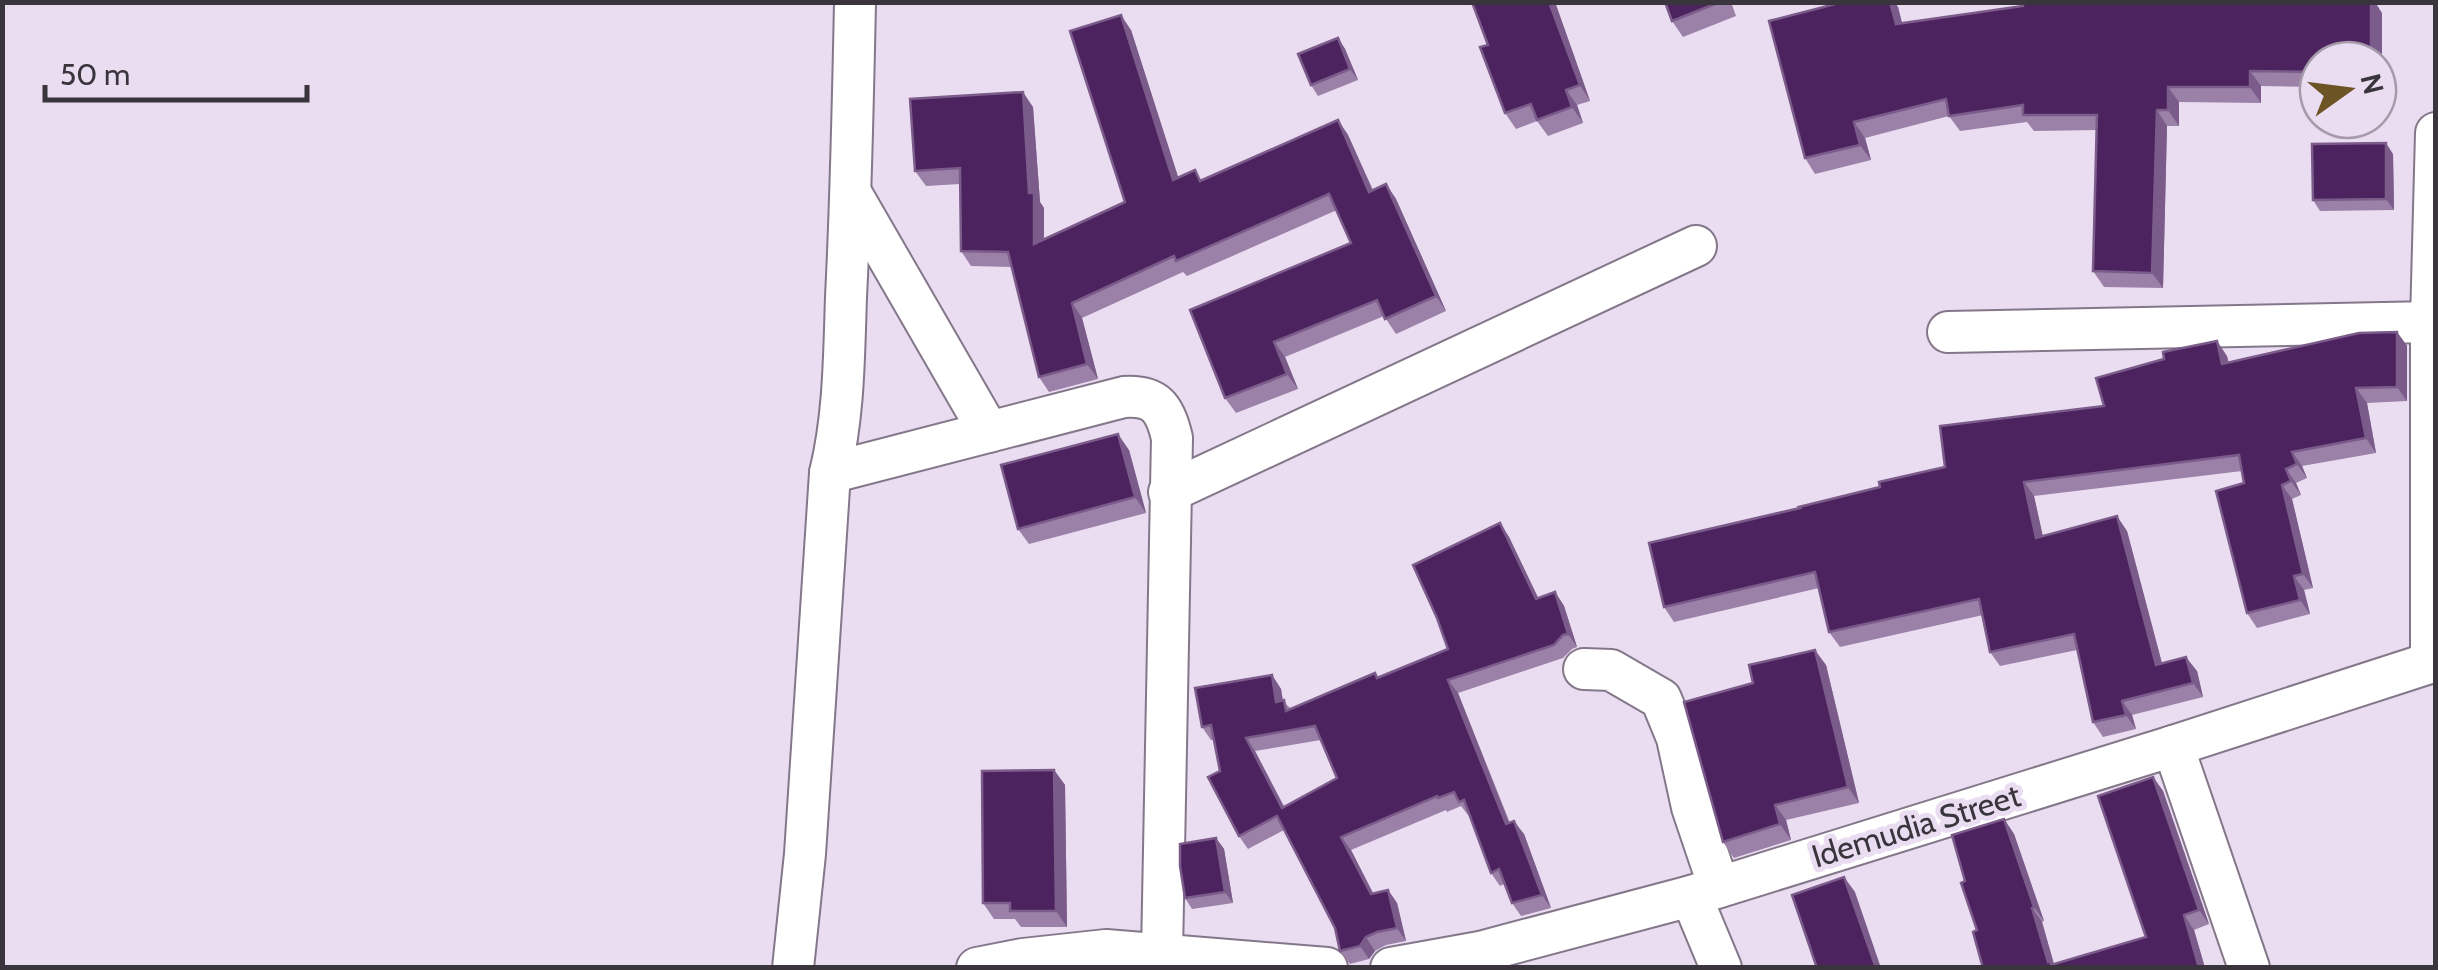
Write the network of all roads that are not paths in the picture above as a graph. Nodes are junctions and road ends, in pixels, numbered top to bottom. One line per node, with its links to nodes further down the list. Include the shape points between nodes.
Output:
1 (854, 2): 3 (street)
2 (2436, 134): 5 (street)
3 (851, 193): 7 (street); 8 (street, via 838,438)
4 (1696, 246): 9 (street)
5 (2431, 322): 6 (street); 10 (street)
6 (1948, 332)
7 (989, 432): 8 (street); 9 (street, via 1140,396 1156,402 1168,421)
8 (830, 473): 16 (street)
9 (1169, 492): 14 (street)
10 (2433, 661): 12 (street, Idemudia Street)
11 (1584, 669): 13 (street, via 1611,670 1661,699 1678,738)
12 (2173, 746): 13 (street, Idemudia Street); 21 (street)
13 (1705, 892): 19 (street, Idemudia Street, via 1480,952); 20 (street)
14 (1162, 953): 15 (street); 18 (street)
15 (1104, 959): 17 (street)
16 (794, 968)
17 (977, 968)
18 (1328, 968)
19 (1391, 968)
20 (1721, 968)
21 (2250, 968)

